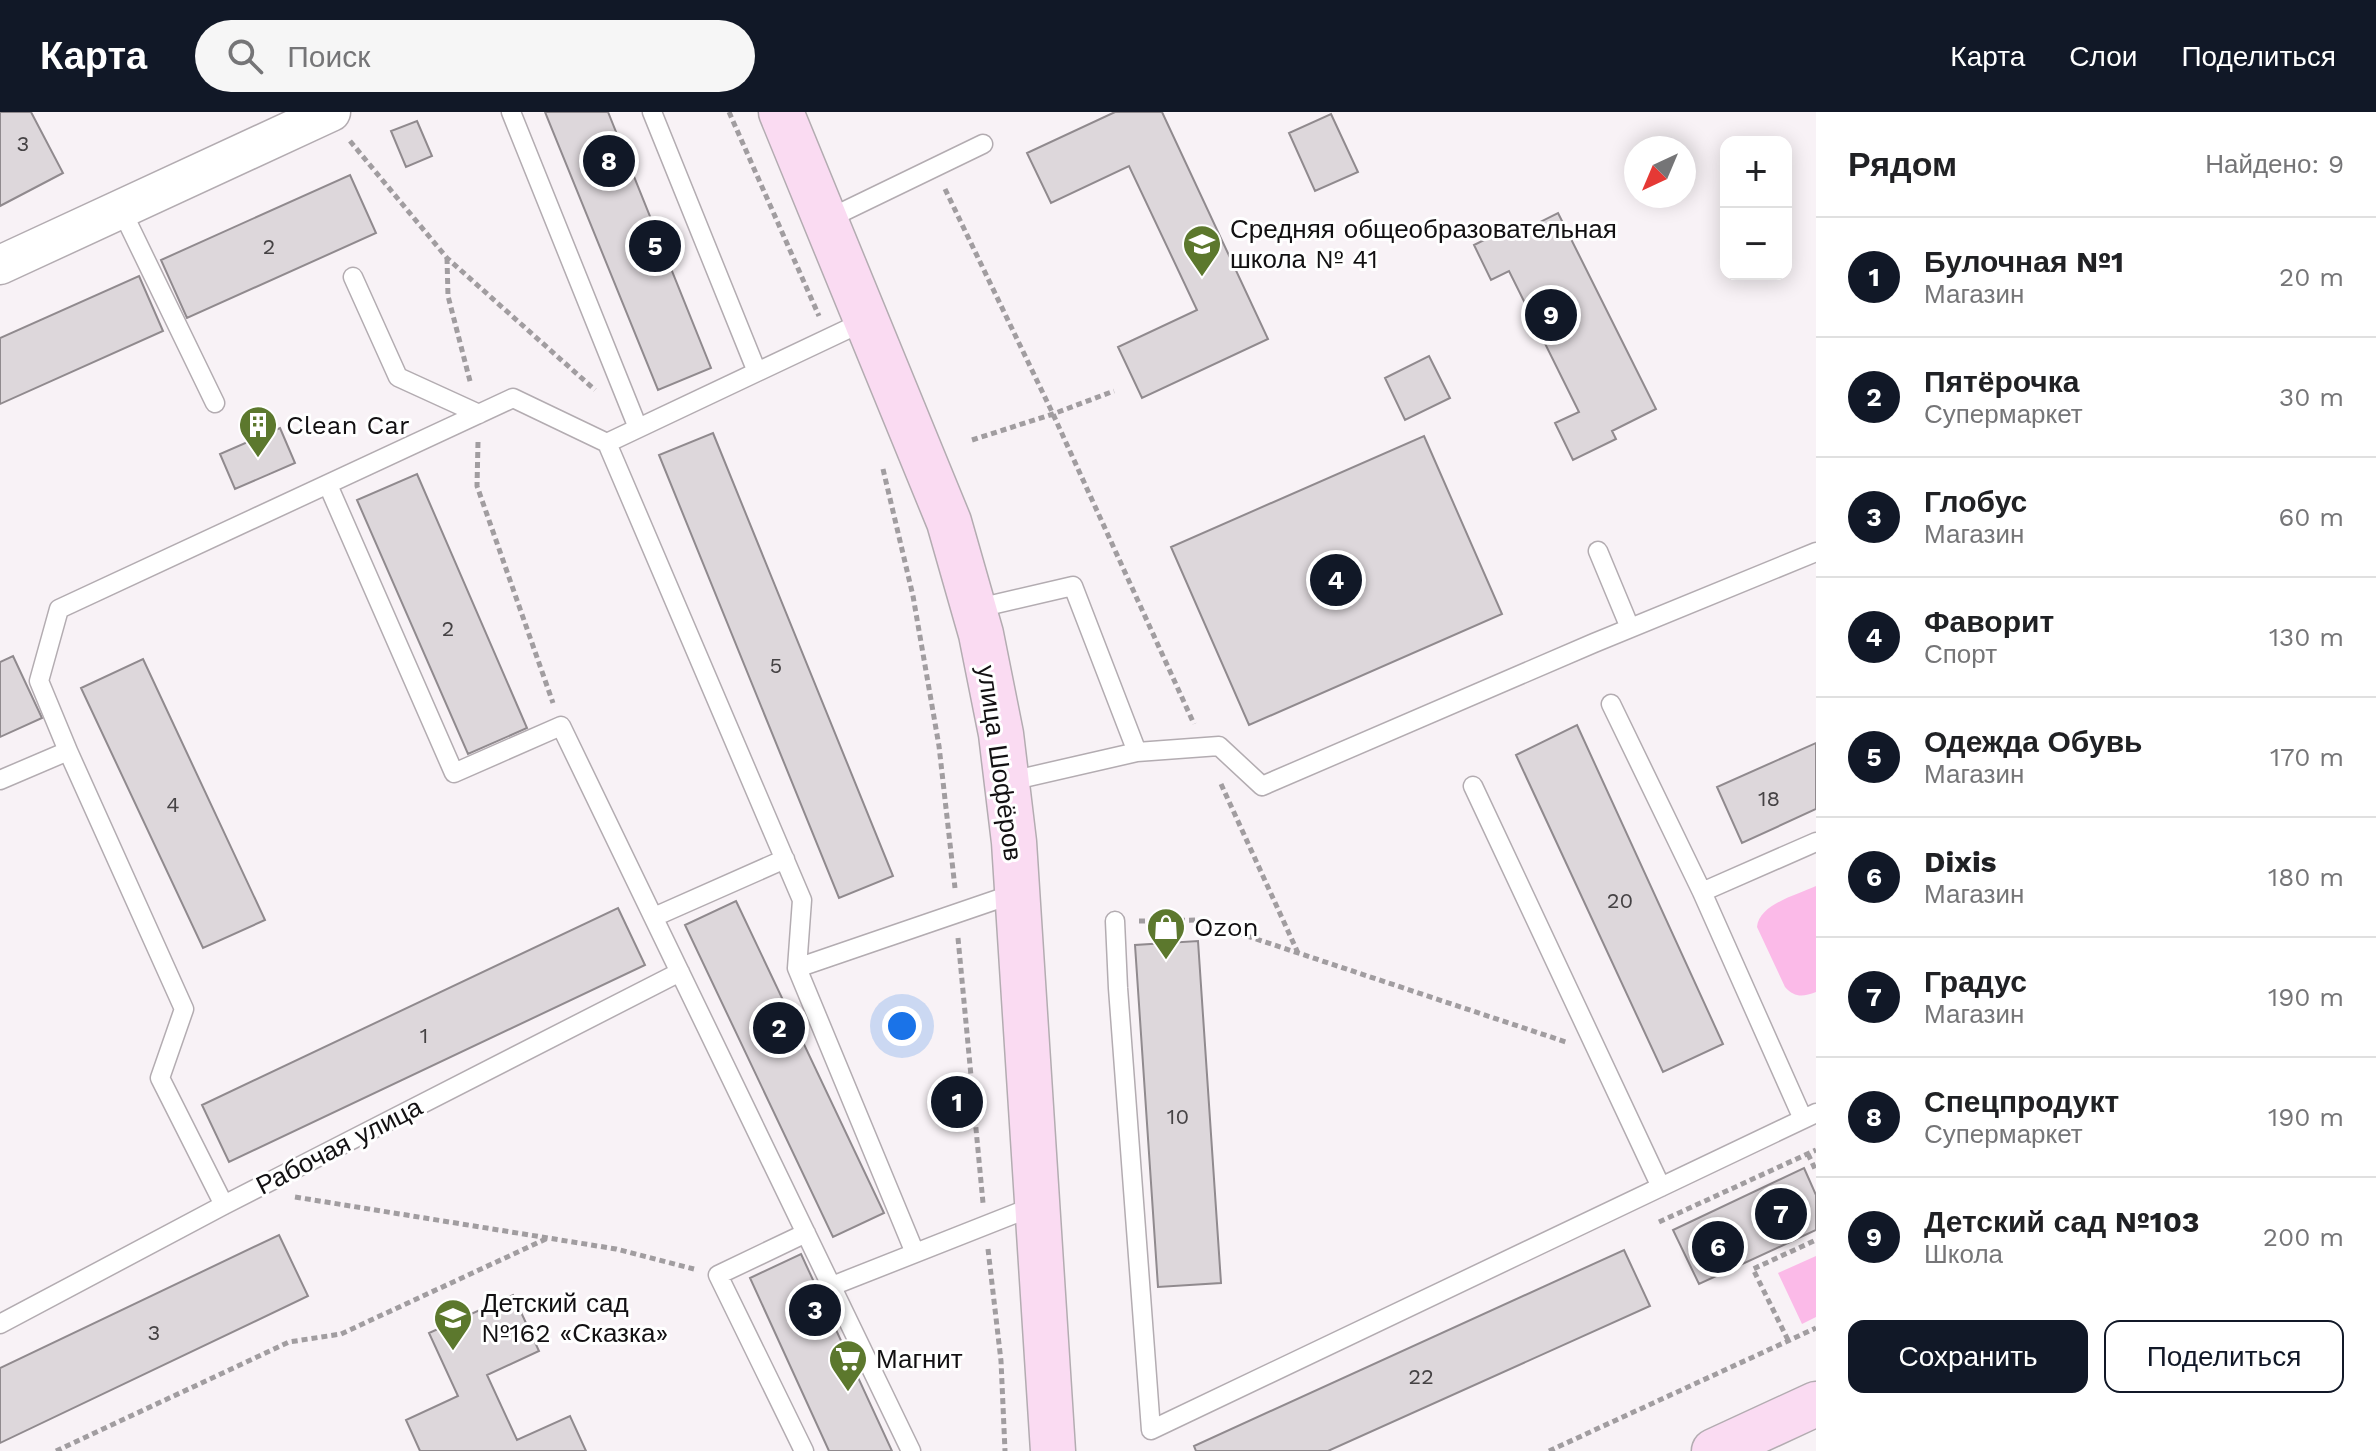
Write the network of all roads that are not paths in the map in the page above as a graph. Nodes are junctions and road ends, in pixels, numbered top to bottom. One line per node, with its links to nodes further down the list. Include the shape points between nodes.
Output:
1 (511, 112): 14 (lane)
2 (652, 112): 11 (lane)
3 (781, 112): 7 (main road, улица Шофёров)
4 (329, 113): 6 (street)
5 (983, 144): 7 (lane)
6 (121, 209): 8 (street); 12 (lane)
7 (826, 220): 10 (main road, улица Шофёров)
8 (0, 265)
9 (353, 277): 13 (lane, via 398,377)
10 (848, 329): 11 (lane); 19 (main road, улица Шофёров, via 949,522)
11 (757, 372): 14 (lane)
12 (215, 403)
13 (479, 414): 15 (lane, via 513,398); 16 (lane)
14 (638, 428): 15 (lane)
15 (607, 443): 28 (lane)
16 (328, 485): 22 (lane, via 59,609 39,681); 31 (lane, via 454,773 561,726)
17 (1598, 551): 20 (lane)
18 (1816, 552): 20 (lane)
19 (974, 609): 23 (lane, via 1073,586); 25 (main road, улица Шофёров)
20 (1630, 628): 23 (lane, via 1262,786 1219,746)
21 (1611, 704): 29 (lane)
22 (68, 751): 24 (lane); 37 (lane, via 184,1009 160,1078)
23 (1137, 752): 25 (lane)
24 (0, 780)
25 (1006, 782): 30 (main road, улица Шофёров)
26 (1473, 786): 36 (lane)
27 (1816, 842): 29 (lane)
28 (785, 859): 31 (lane); 33 (lane, via 802,900)
29 (1702, 892): 35 (lane)
30 (1016, 893): 33 (lane); 38 (main road, улица Шофёров)
31 (654, 917): 34 (lane)
32 (1115, 921): 36 (lane, via 1151,1430)
33 (797, 968): 40 (lane)
34 (680, 972): 37 (lane, Рабочая улица); 39 (lane)
35 (1810, 1116): 36 (lane)
36 (1661, 1187)
37 (224, 1205): 42 (lane, Рабочая улица)
38 (1037, 1205): 40 (lane); 46 (main road, улица Шофёров)
39 (806, 1233): 41 (lane); 44 (lane, via 718,1275)
40 (915, 1253): 41 (lane)
41 (832, 1286): 45 (lane)
42 (0, 1324)
43 (1816, 1404): 47 (main road)
44 (804, 1451)
45 (911, 1451)
46 (1053, 1451)
47 (1714, 1451)

